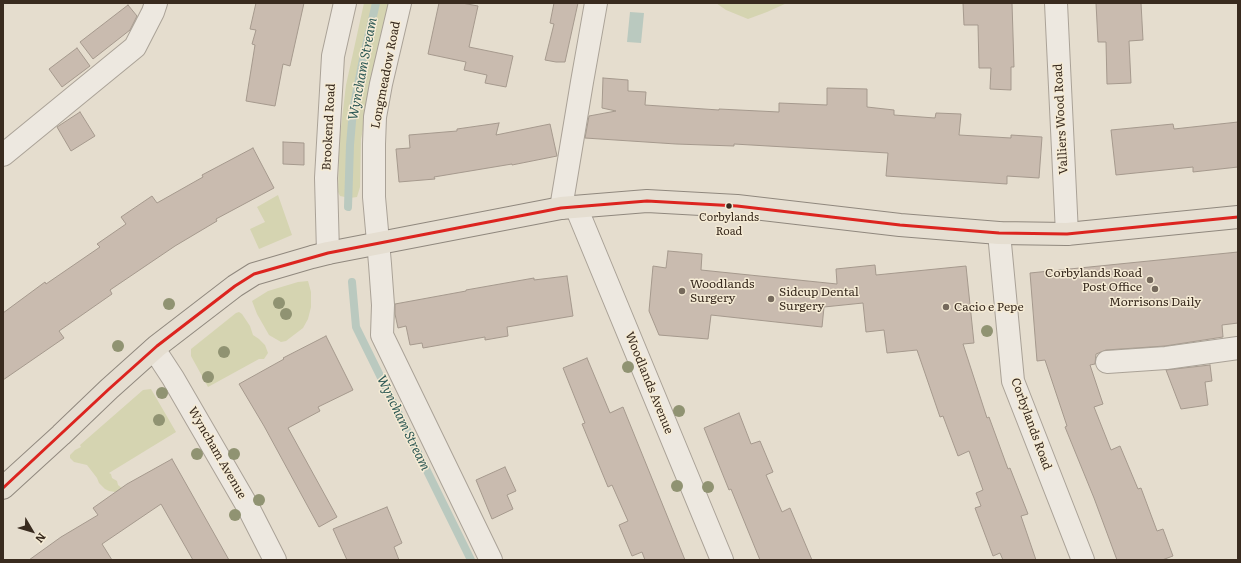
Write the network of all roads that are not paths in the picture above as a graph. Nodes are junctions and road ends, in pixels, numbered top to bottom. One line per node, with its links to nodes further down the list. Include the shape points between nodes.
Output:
1 (156, 3): 6 (street, via 135,47)
2 (345, 3): 12 (street, Brookend Road, via 333,56 326,178)
3 (400, 3): 11 (street, Longmeadow Road, via 375,118 374,197)
4 (596, 3): 7 (street, via 582,82)
5 (1056, 3): 10 (street, Valliers Wood Road)
6 (3, 155)
7 (569, 207): 9 (main road, via 647,201 737,206 900,225); 11 (main road); 19 (street, Woodlands Avenue)
8 (1238, 217): 10 (main road)
9 (999, 233): 10 (main road); 20 (street, Corbylands Road, via 1013,381)
10 (1067, 234)
11 (379, 243): 12 (main road); 18 (street, Longmeadow Road, via 382,335)
12 (328, 253): 14 (main road, via 254,274)
13 (1238, 348): 15 (street, via 1166,358)
14 (154, 349): 16 (main road); 17 (street, Wyncham Avenue, via 249,509)
15 (1107, 362)
16 (3, 488)
17 (275, 560)
18 (491, 560)
19 (722, 560)
20 (1083, 560)

